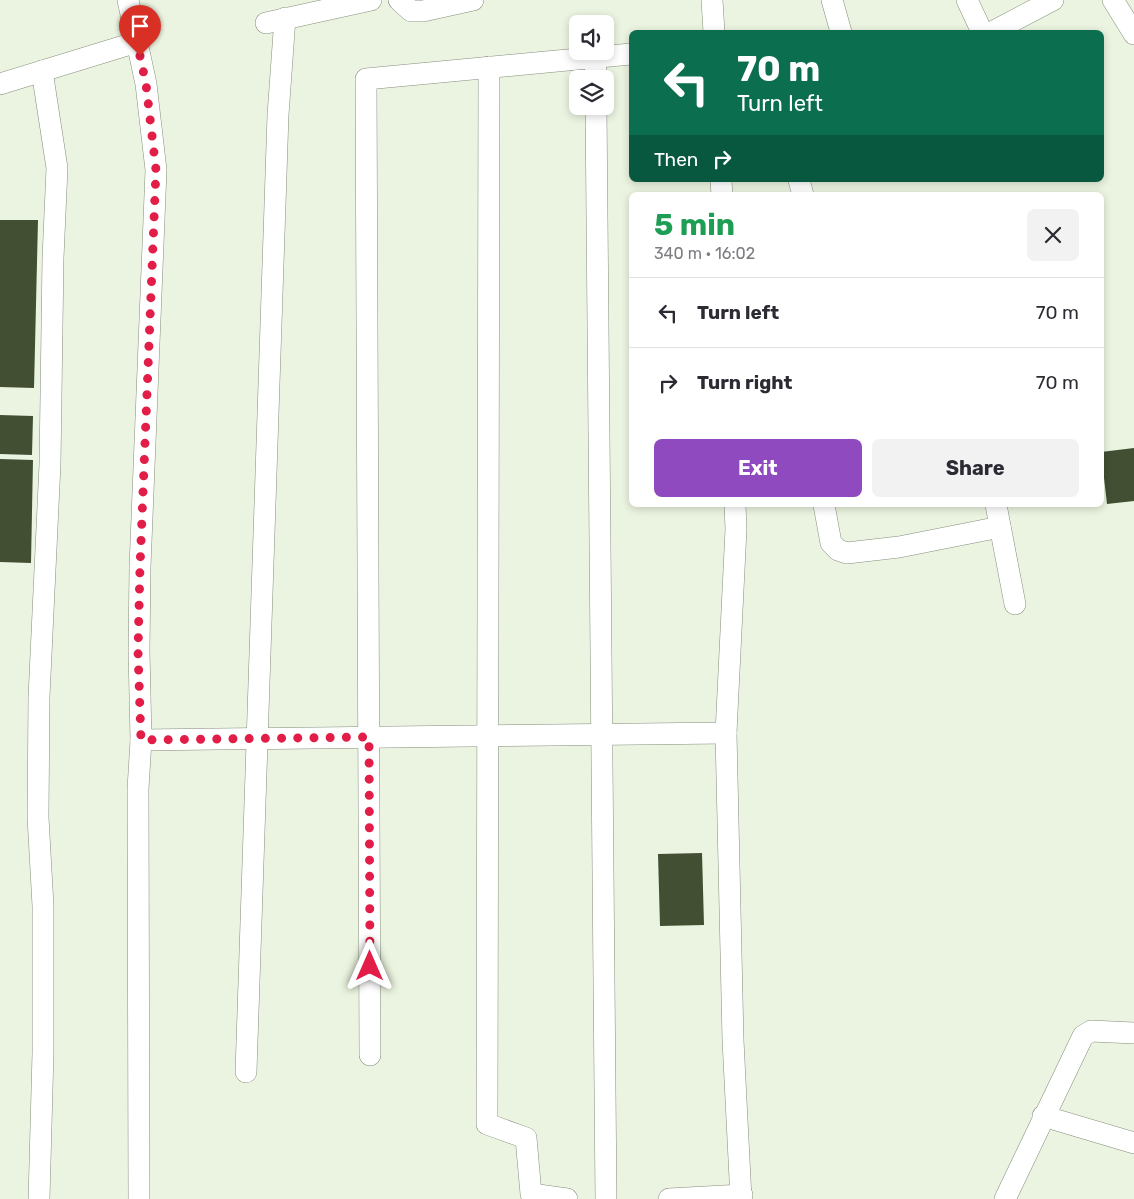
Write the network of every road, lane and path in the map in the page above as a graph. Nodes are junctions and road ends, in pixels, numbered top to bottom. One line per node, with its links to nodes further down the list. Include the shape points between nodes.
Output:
1 (128, 0): 15 (street)
2 (371, 0): 32 (street, via 275,21 278,115)
3 (399, 0): 4 (street, via 411,11)
4 (473, 0)
5 (712, 0): 10 (street)
6 (832, 0): 11 (street)
7 (966, 0): 12 (street)
8 (1053, 0): 13 (street)
9 (1112, 0): 14 (street)
10 (714, 30)
11 (840, 30)
12 (981, 30)
13 (996, 30)
14 (1134, 34)
15 (137, 42): 20 (street); 33 (street, via 146,84 156,170 138,651)
16 (629, 54): 17 (street)
17 (614, 55)
18 (569, 59): 19 (street)
19 (489, 67): 30 (street); 31 (street, via 366,79)
20 (42, 71): 21 (street); 40 (street, via 57,168 50,464 39,697 38,817 43,906)
21 (0, 84)
22 (596, 115): 29 (street)
23 (735, 507): 28 (street)
24 (824, 507): 26 (street, via 831,543 847,553 899,547)
25 (996, 507): 26 (street)
26 (1000, 527): 27 (street)
27 (1015, 604)
28 (726, 733): 29 (street); 39 (street, via 733,1040)
29 (602, 735): 30 (street); 43 (street)
30 (488, 736): 31 (street); 42 (street, via 488,1124 526,1138 531,1194)
31 (369, 737): 32 (street); 35 (street)
32 (257, 739): 33 (street); 36 (street)
33 (141, 740): 41 (street, via 138,789)
34 (1134, 1033): 37 (street, via 1091,1031 1083,1036)
35 (370, 1054)
36 (246, 1072)
37 (1043, 1116): 38 (street); 45 (street)
38 (1134, 1144)
39 (741, 1197): 44 (street)
40 (39, 1199)
41 (139, 1199)
42 (567, 1199)
43 (606, 1199)
44 (669, 1199)
45 (1005, 1199)

